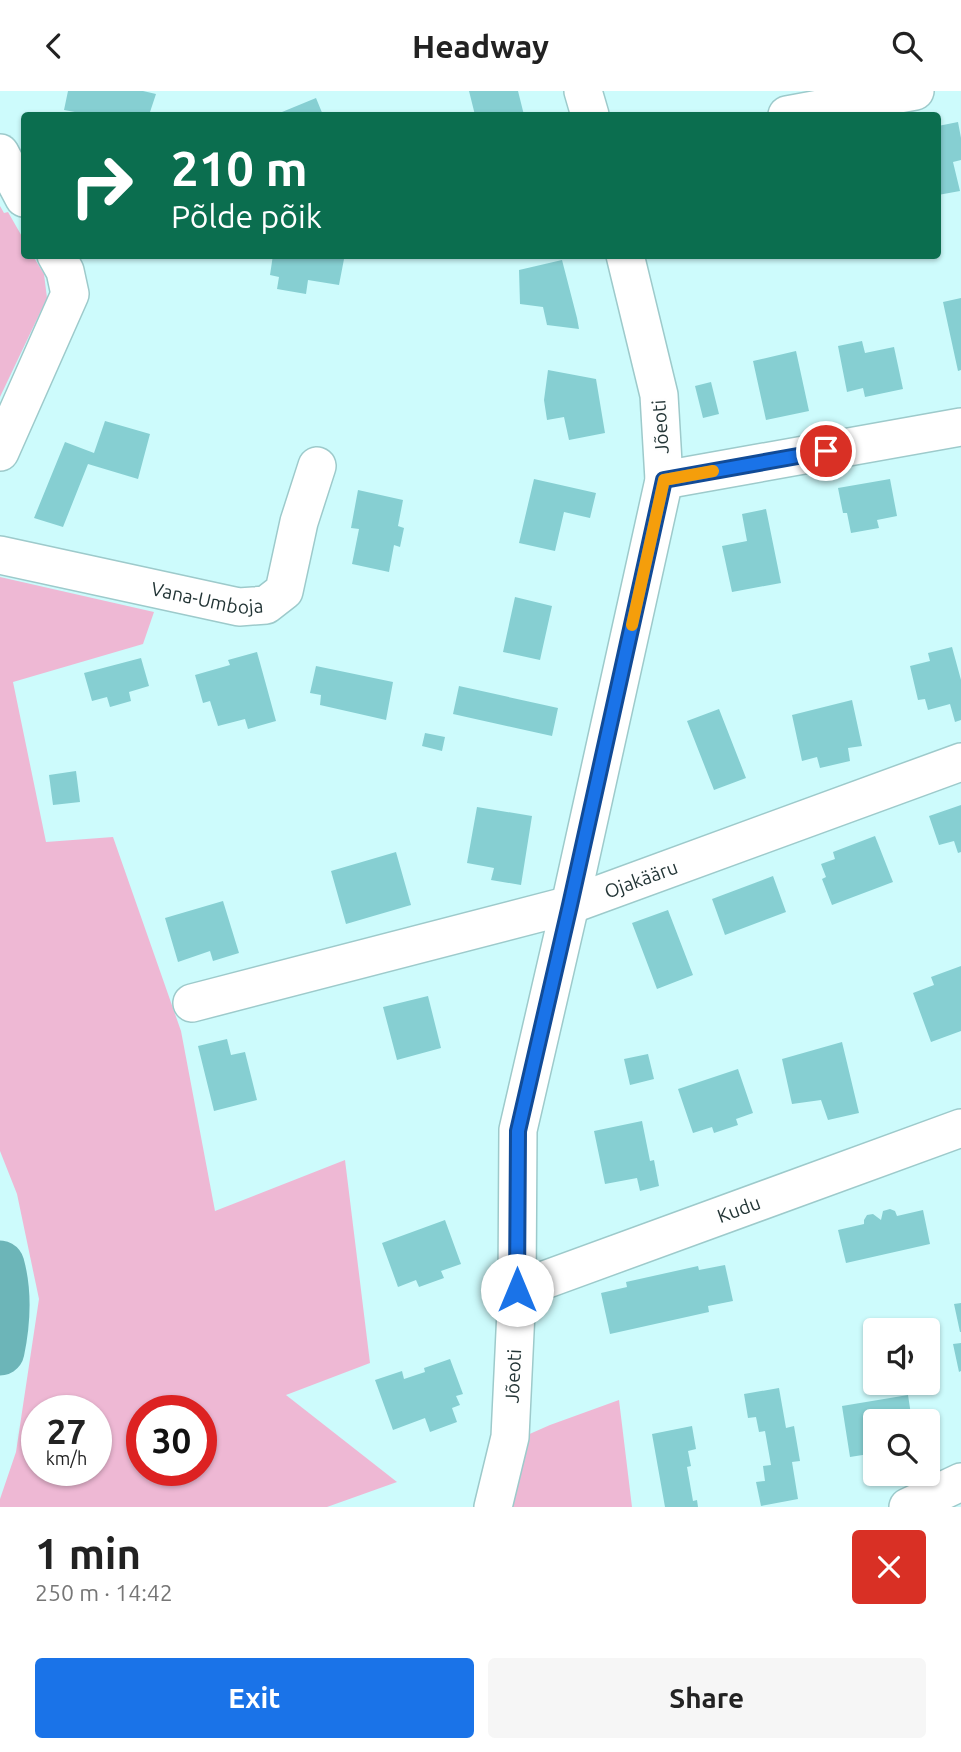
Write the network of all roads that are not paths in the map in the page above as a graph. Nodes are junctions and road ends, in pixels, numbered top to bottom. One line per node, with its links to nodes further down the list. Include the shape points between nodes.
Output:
1 (583, 91): 3 (street)
2 (915, 91): 4 (street)
3 (589, 112)
4 (803, 112)
5 (0, 153): 6 (street)
6 (21, 192)
7 (58, 259): 10 (street, via 70,294)
8 (626, 259): 12 (street, Jõeoti, via 659,395)
9 (961, 427): 12 (street)
10 (0, 452)
11 (317, 466): 13 (street, Vana-Umboja, via 284,591 266,605 239,607)
12 (664, 480): 15 (street, Jõeoti)
13 (0, 555)
14 (961, 762): 15 (street, Ojakääru)
15 (570, 905): 16 (street, Ojakääru); 18 (street, Jõeoti, via 518,1131)
16 (191, 1003)
17 (961, 1128): 18 (street, Kudu)
18 (517, 1290): 20 (street, Jõeoti, via 510,1437)
19 (961, 1482): 21 (street)
20 (493, 1507)
21 (908, 1507)

